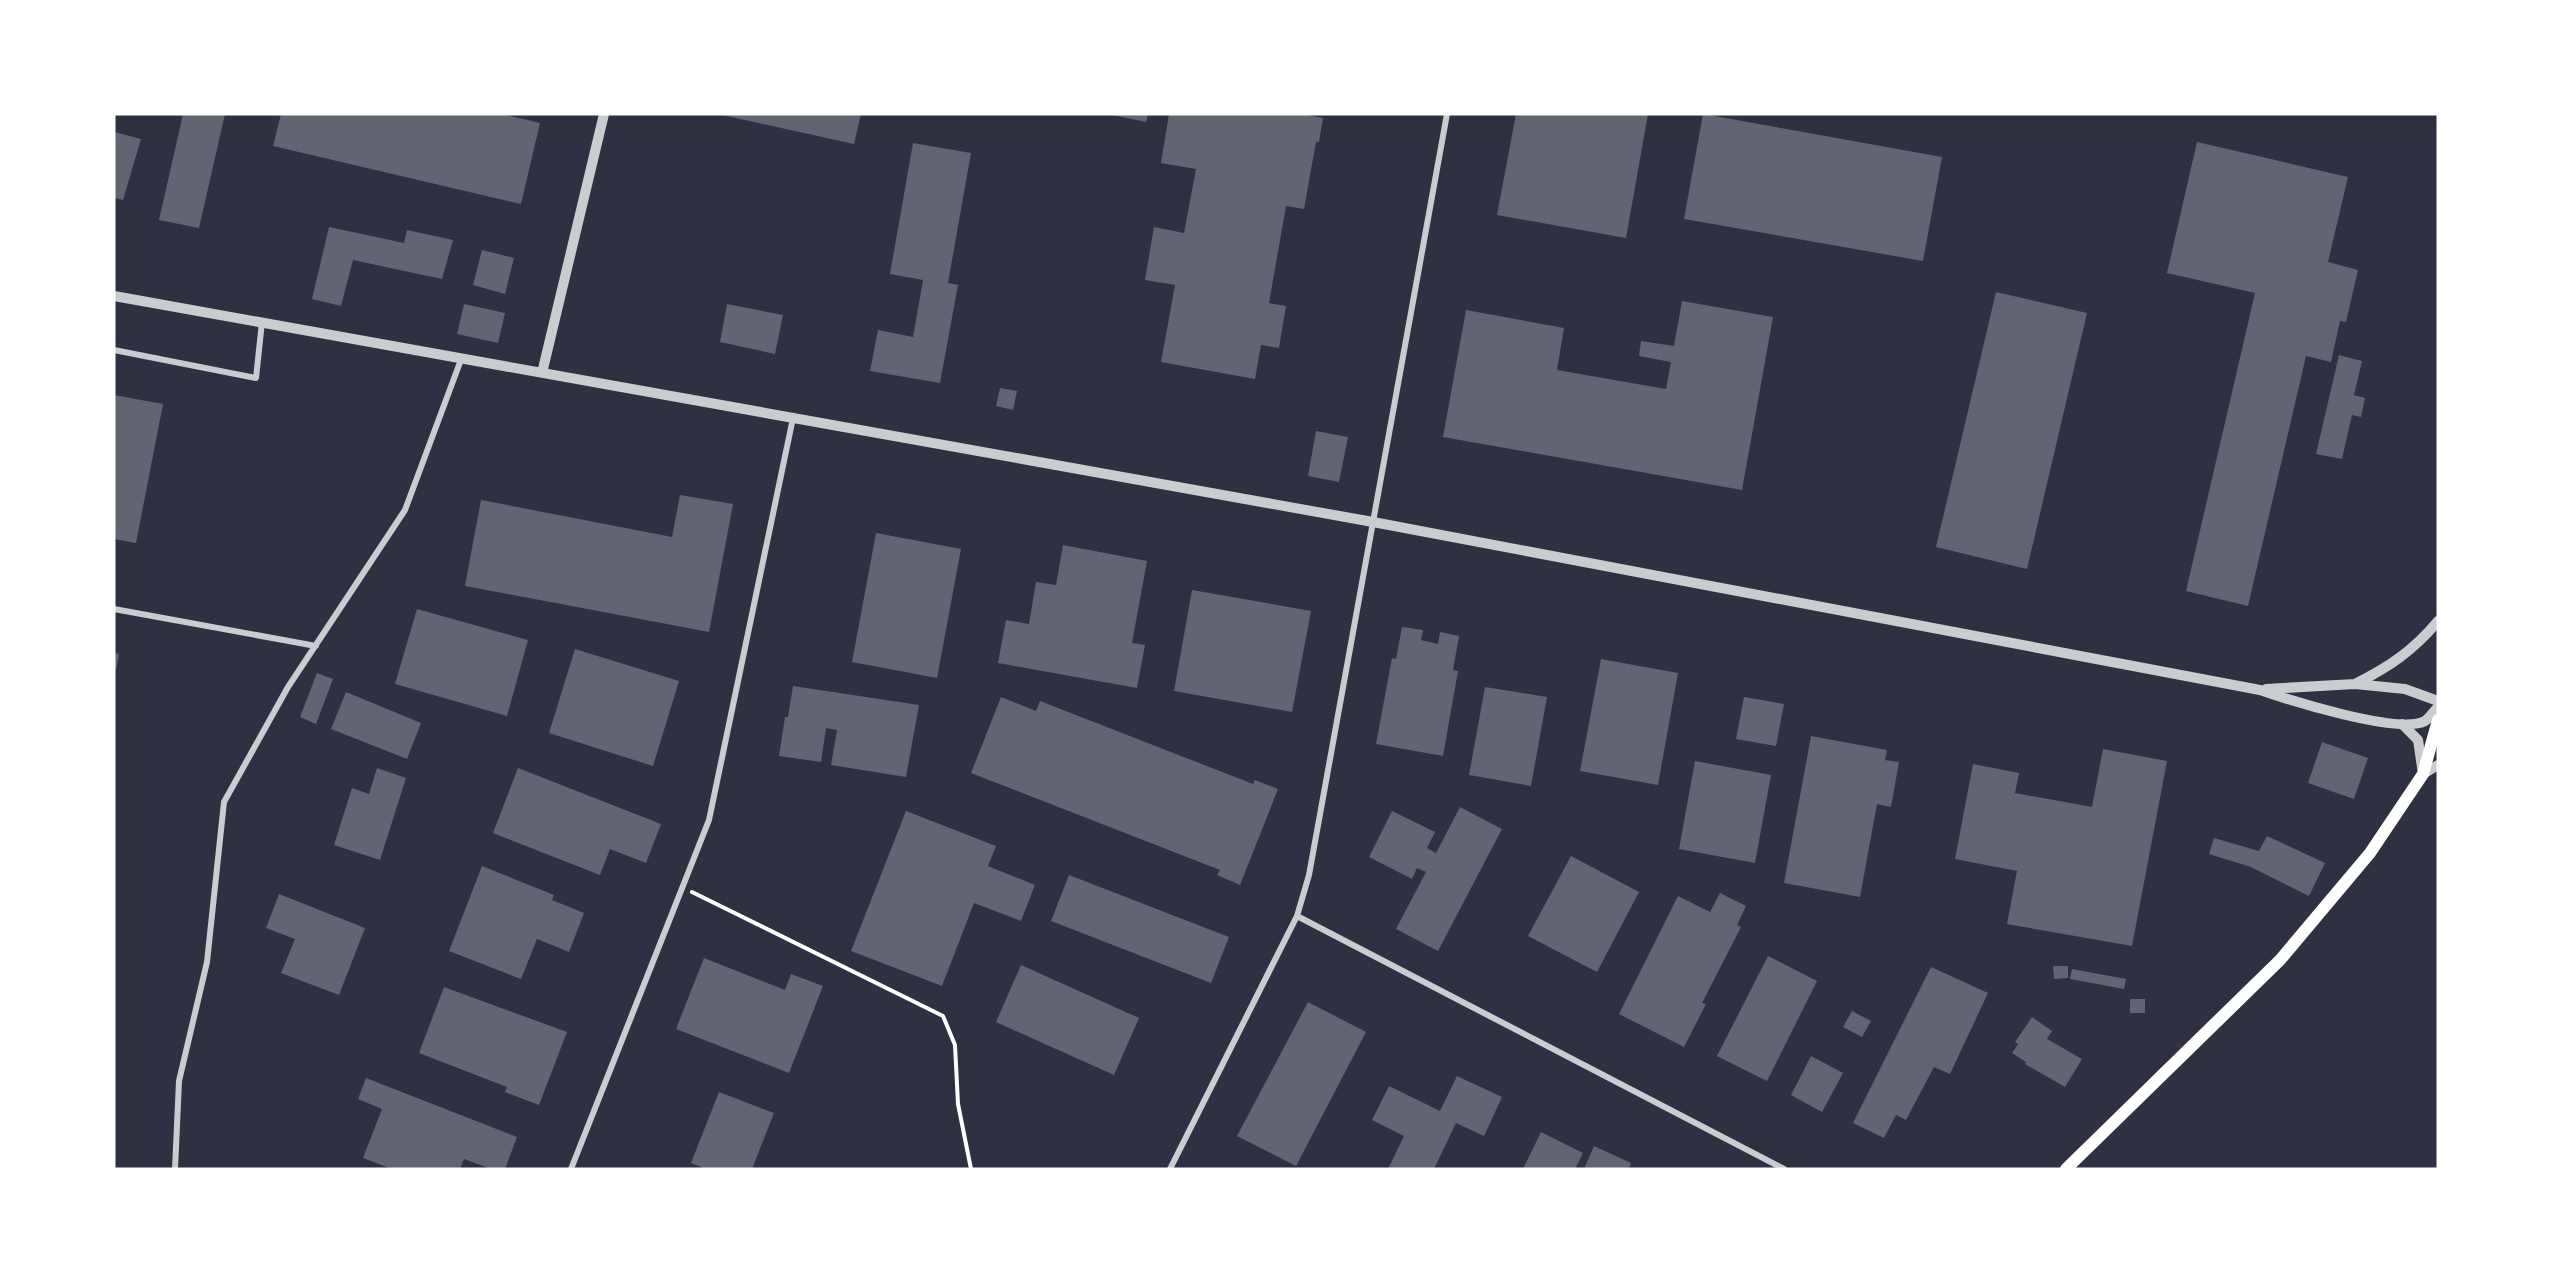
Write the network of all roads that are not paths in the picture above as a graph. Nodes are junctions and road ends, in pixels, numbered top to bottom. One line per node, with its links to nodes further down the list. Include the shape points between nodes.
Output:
1 (604, 114): 7 (street)
2 (1447, 114): 9 (street)
3 (114, 296): 4 (street)
4 (262, 322): 5 (street, via 256,378); 6 (street)
5 (114, 350)
6 (462, 357): 7 (street); 12 (street, via 405,510)
7 (542, 373): 8 (street)
8 (793, 418): 9 (street); 23 (street, via 709,820)
9 (1373, 522): 14 (street); 21 (street)
10 (114, 609): 12 (street)
11 (2438, 621): 13 (street, via 2389,666)
12 (316, 646): 22 (street, via 288,687 224,802 207,962 179,1081)
13 (2355, 684): 14 (street); 15 (street, via 2405,689)
14 (2260, 690): 18 (street, via 2317,709)
15 (2438, 701)
16 (2438, 707): 18 (street, via 2424,721)
17 (2438, 720): 20 (main road)
18 (2402, 724): 20 (street, via 2418,740)
19 (2438, 765): 20 (street)
20 (2423, 774): 26 (main road, via 2370,853 2280,960)
21 (1298, 916): 24 (street); 25 (street)
22 (175, 1169)
23 (571, 1169)
24 (1170, 1169)
25 (1784, 1169)
26 (2066, 1169)

